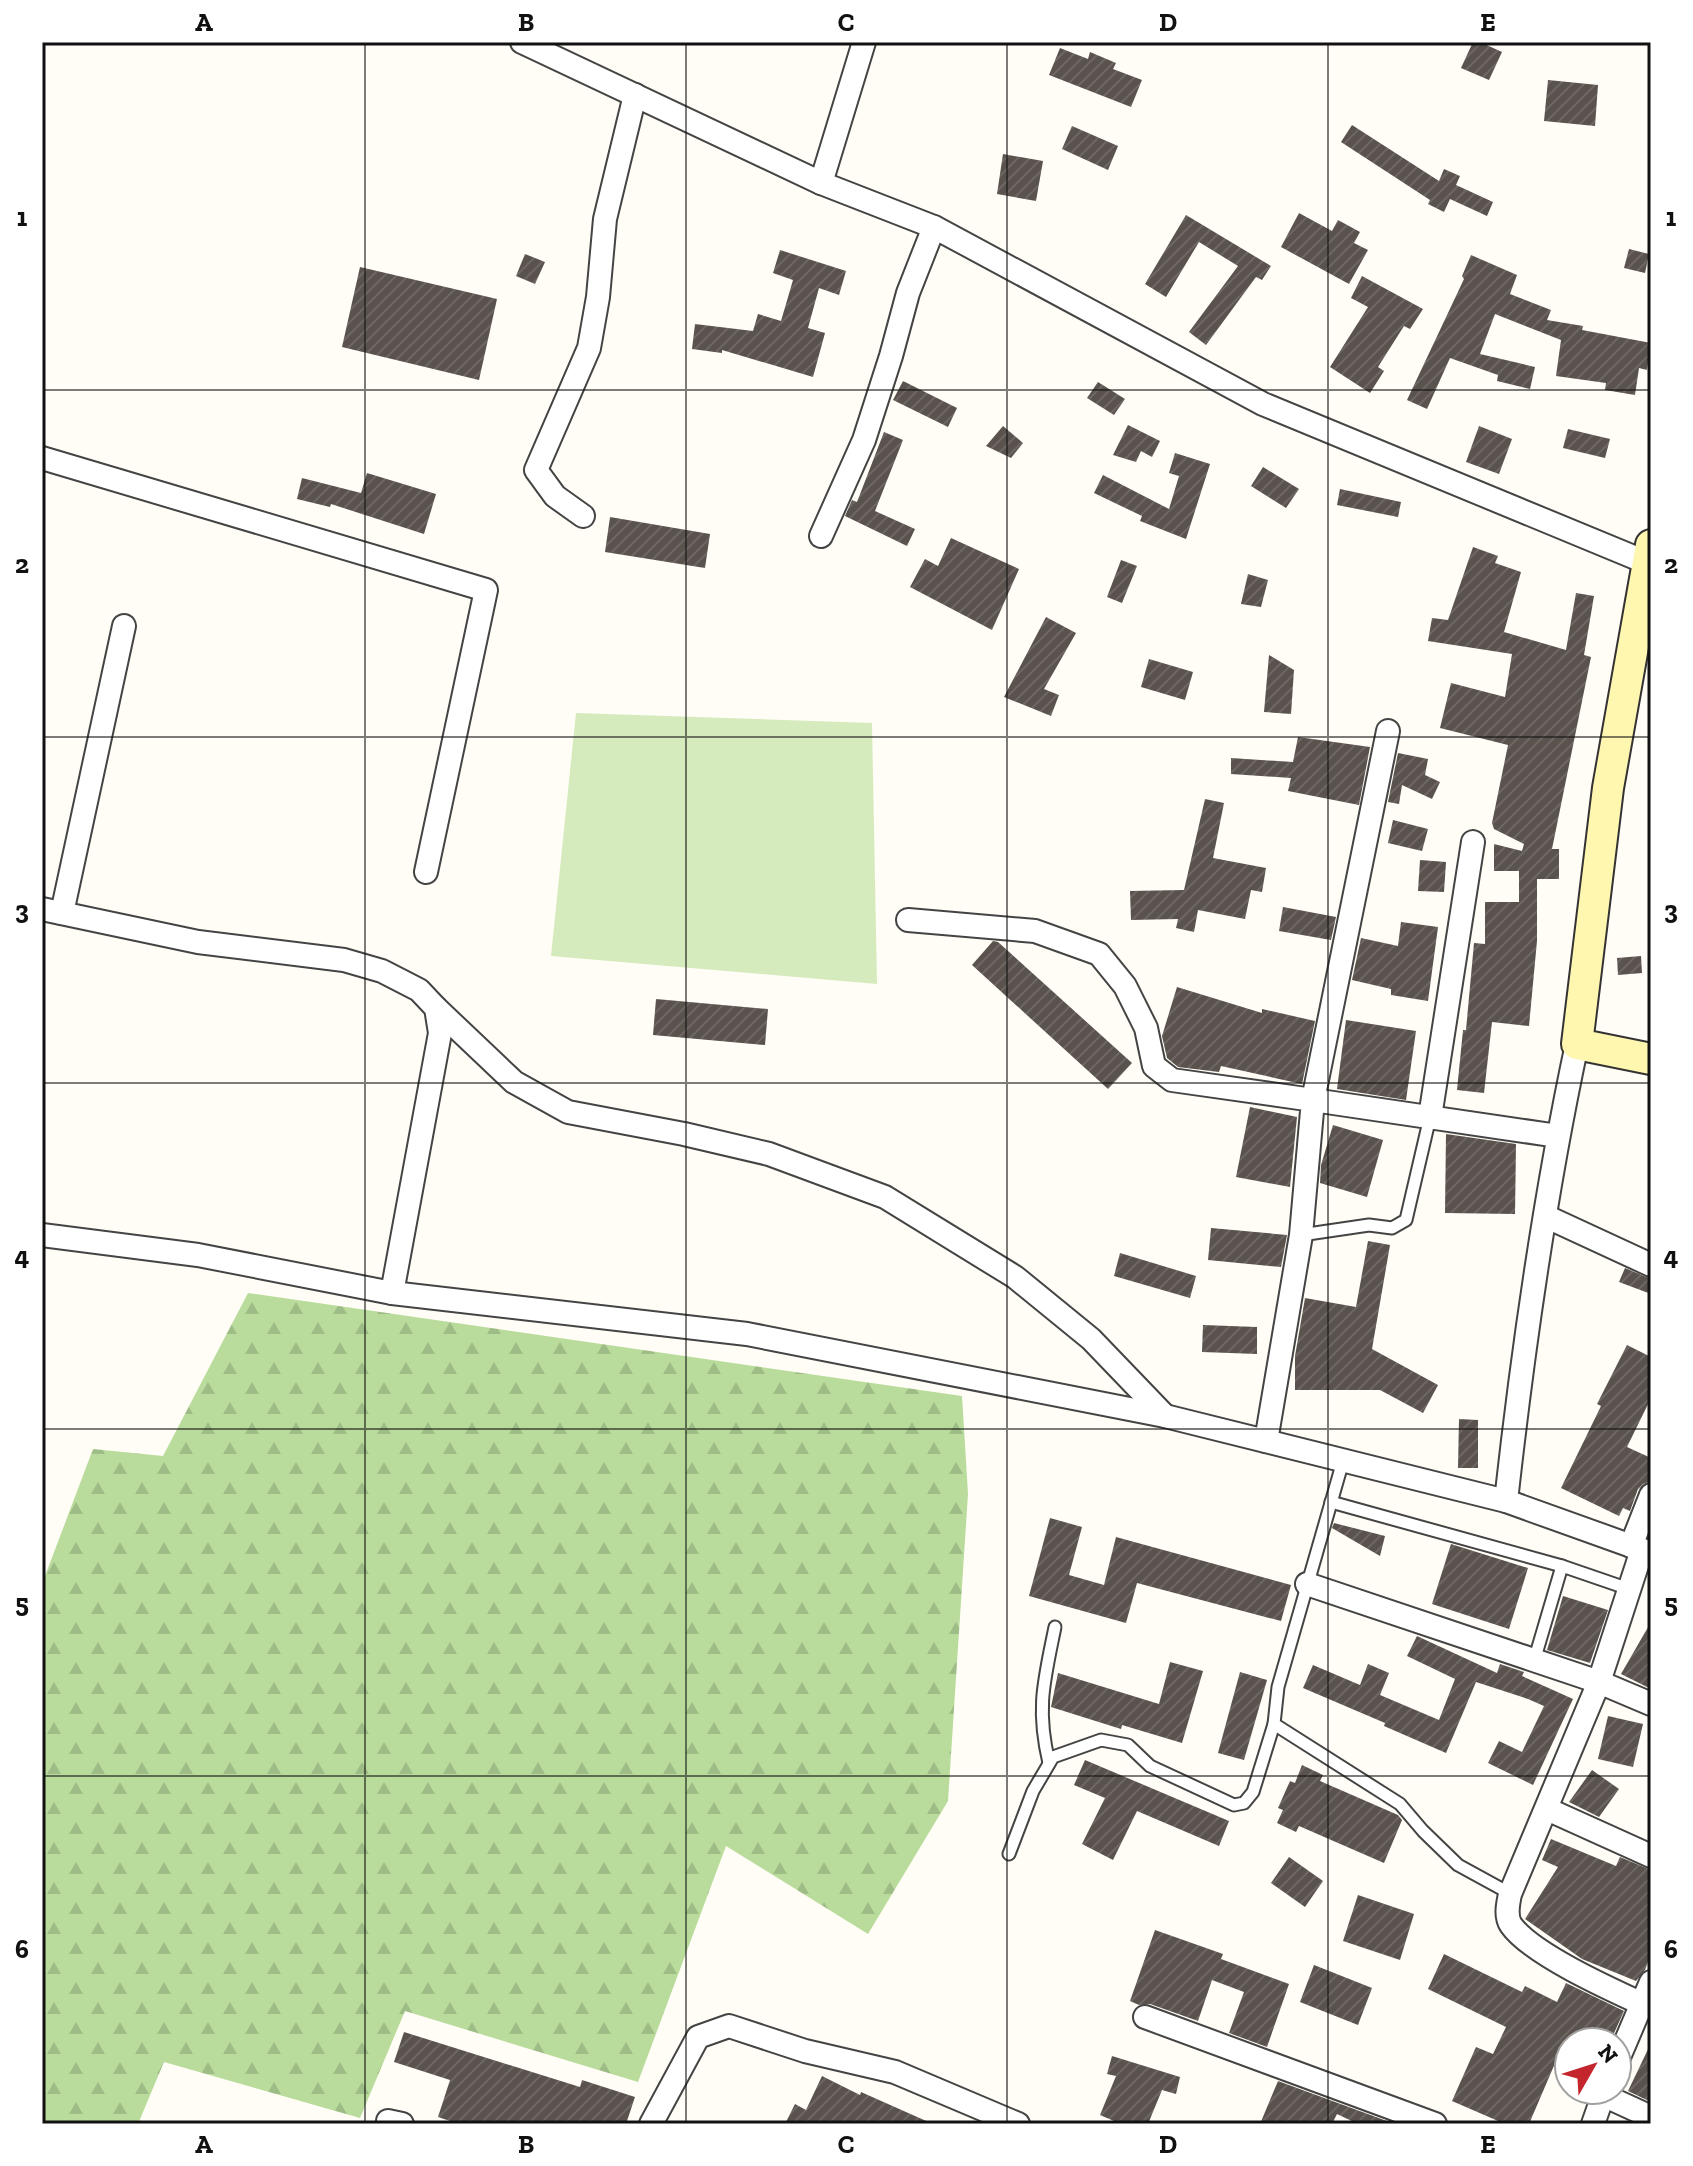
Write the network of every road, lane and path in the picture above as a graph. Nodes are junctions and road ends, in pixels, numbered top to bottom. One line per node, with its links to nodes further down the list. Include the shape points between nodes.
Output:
1 (522, 42): 3 (street)
2 (864, 42): 4 (street)
3 (635, 95): 4 (street); 7 (street, via 605,219 589,348 536,470 555,496)
4 (821, 183): 5 (street)
5 (934, 227): 8 (street, via 908,293 864,440); 9 (street, via 1263,404)
6 (42, 458): 13 (street, via 486,590)
7 (583, 516)
8 (821, 536)
9 (1650, 554): 17 (street, via 1608,788)
10 (124, 626): 14 (street)
11 (1388, 731): 19 (street)
12 (1473, 842): 20 (street)
13 (426, 872)
14 (52, 911): 16 (street, via 198,942 344,960 419,990)
15 (908, 920): 19 (street, via 1035,931 1099,954 1125,986 1146,1028 1154,1066 1172,1080)
16 (436, 1008): 26 (street, via 440,1033); 27 (street, via 514,1082 568,1112 769,1154 885,1197 1015,1277 1091,1339)
17 (1577, 1044): 18 (street); 21 (street)
18 (1651, 1059)
19 (1313, 1100): 20 (street); 24 (street)
20 (1430, 1117): 21 (street); 24 (lane, via 1406,1220 1392,1228 1369,1225)
21 (1558, 1136): 22 (street)
22 (1545, 1216): 25 (street); 31 (street)
23 (42, 1235): 26 (street, via 198,1255)
24 (1301, 1235): 28 (street)
25 (1651, 1265)
26 (392, 1293): 27 (street, via 747,1334)
27 (1165, 1416): 28 (street)
28 (1266, 1441): 29 (street)
29 (1343, 1461): 31 (street); 32 (lane)
30 (1651, 1495): 33 (street)
31 (1506, 1501): 33 (street)
32 (1331, 1502): 34 (lane); 35 (lane)
33 (1641, 1549): 36 (street)
34 (1562, 1566): 36 (lane); 38 (lane)
35 (1307, 1584): 38 (street); 41 (lane, via 1278,1687)
36 (1629, 1589): 39 (street)
37 (1055, 1627): 42 (lane, via 1040,1698)
38 (1534, 1661): 39 (street)
39 (1599, 1682): 40 (street); 43 (street)
40 (1651, 1704)
41 (1274, 1724): 42 (lane, via 1253,1792 1234,1805 1150,1766 1128,1745 1101,1740); 46 (lane, via 1400,1804 1458,1865)
42 (1049, 1763): 44 (lane)
43 (1547, 1809): 45 (street); 46 (street)
44 (1009, 1854)
45 (1651, 1856)
46 (1511, 1894): 48 (street, via 1509,1923 1529,1943)
47 (1651, 1982): 48 (street)
48 (1646, 2006): 50 (street)
49 (1145, 2017): 55 (street)
50 (1633, 2031)
51 (1629, 2106): 52 (street)
52 (1651, 2117)
53 (651, 2124): 54 (street, via 698,2037 729,2026 895,2072)
54 (1018, 2124)
55 (1435, 2124)

